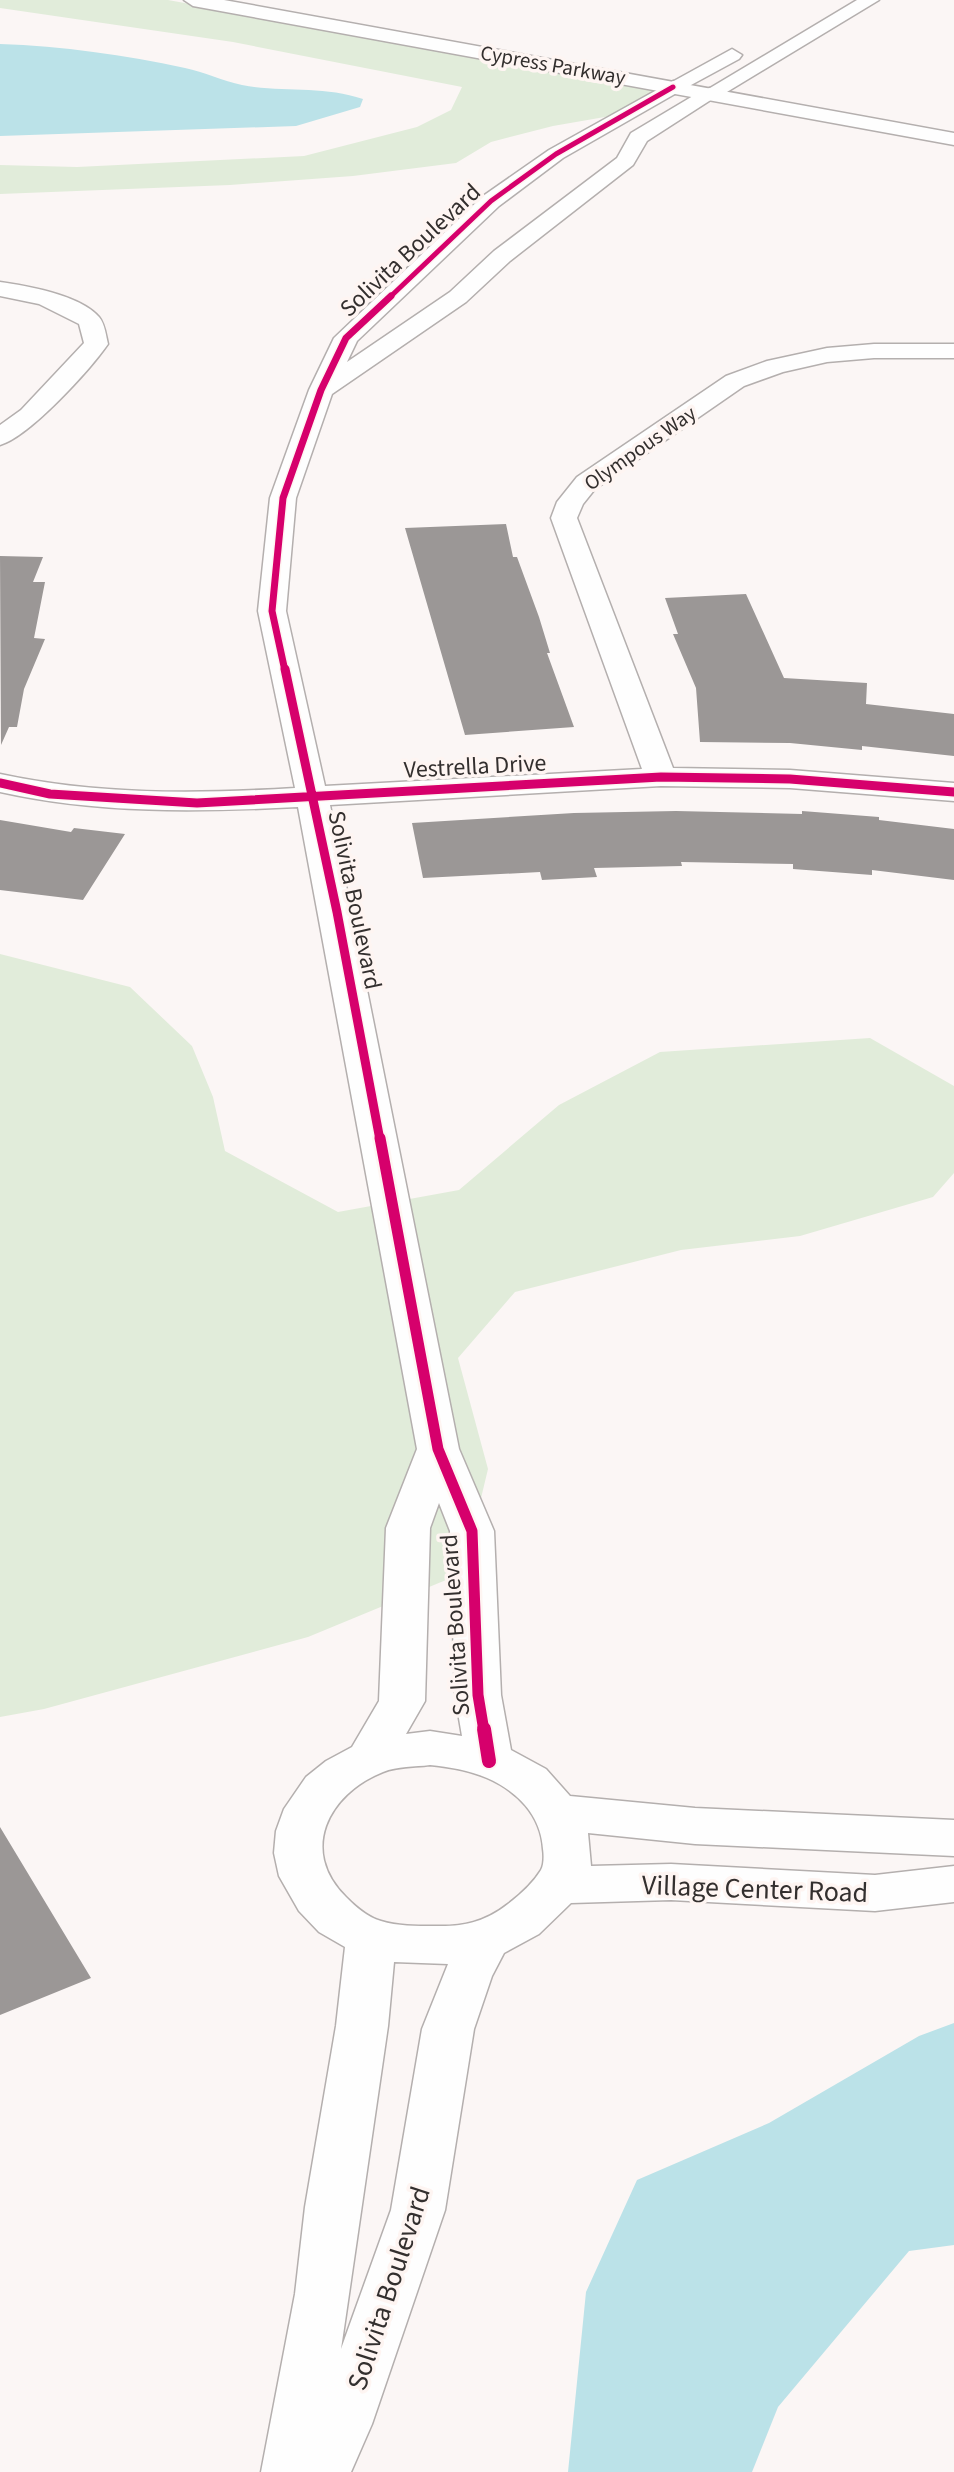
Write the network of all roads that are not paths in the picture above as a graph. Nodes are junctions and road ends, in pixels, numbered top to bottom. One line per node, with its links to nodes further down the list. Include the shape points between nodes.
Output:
1 (193, 0): 4 (main road, Cypress Parkway)
2 (870, 0): 5 (main road)
3 (746, 47): 4 (main road, Solivita Boulevard)
4 (673, 87): 5 (main road, Cypress Parkway); 7 (main road, Solivita Boulevard, via 555,154)
5 (710, 94): 6 (main road, Cypress Parkway); 8 (main road, via 638,136 626,161)
6 (954, 139)
7 (469, 221): 8 (main road); 11 (main road, Solivita Boulevard, via 346,338)
8 (535, 230): 11 (main road, via 458,298)
9 (0, 289): 12 (main road, via 60,302 90,321 96,344 30,415)
10 (954, 351): 13 (main road, Olympous Way, via 827,355 736,381 586,483 570,502 564,518)
11 (321, 390): 16 (main road, Solivita Boulevard, via 283,498 272,611)
12 (0, 437)
13 (661, 776): 15 (main road, Vestrella Drive, via 790,779); 16 (main road, Vestrella Drive)
14 (0, 783): 16 (main road, Vestrella Drive, via 50,793 197,803)
15 (954, 792)
16 (312, 799): 17 (main road, Solivita Boulevard, via 340,925)
17 (438, 1449): 18 (main road, Solivita Boulevard, via 408,1528 402,1701); 19 (main road, Solivita Boulevard, via 472,1531 478,1695)
18 (369, 1758): 19 (main road, via 430,1748); 24 (main road, via 337,1776 307,1809 295,1848 305,1883 320,1906 350,1929)
19 (489, 1761): 20 (main road, via 537,1786)
20 (556, 1812): 21 (main road, via 695,1826); 23 (main road, via 566,1834 568,1866)
21 (954, 1838)
22 (954, 1884): 23 (main road, Village Center Road, via 874,1893 671,1882)
23 (555, 1885): 25 (main road, via 545,1901 518,1923)
24 (371, 1937): 25 (main road, via 389,1943 440,1946); 26 (main road, Solivita Boulevard, via 323,2294)
25 (486, 1940): 27 (main road, Solivita Boulevard, via 448,2029 418,2210 344,2424)
26 (290, 2472)
27 (322, 2472)

